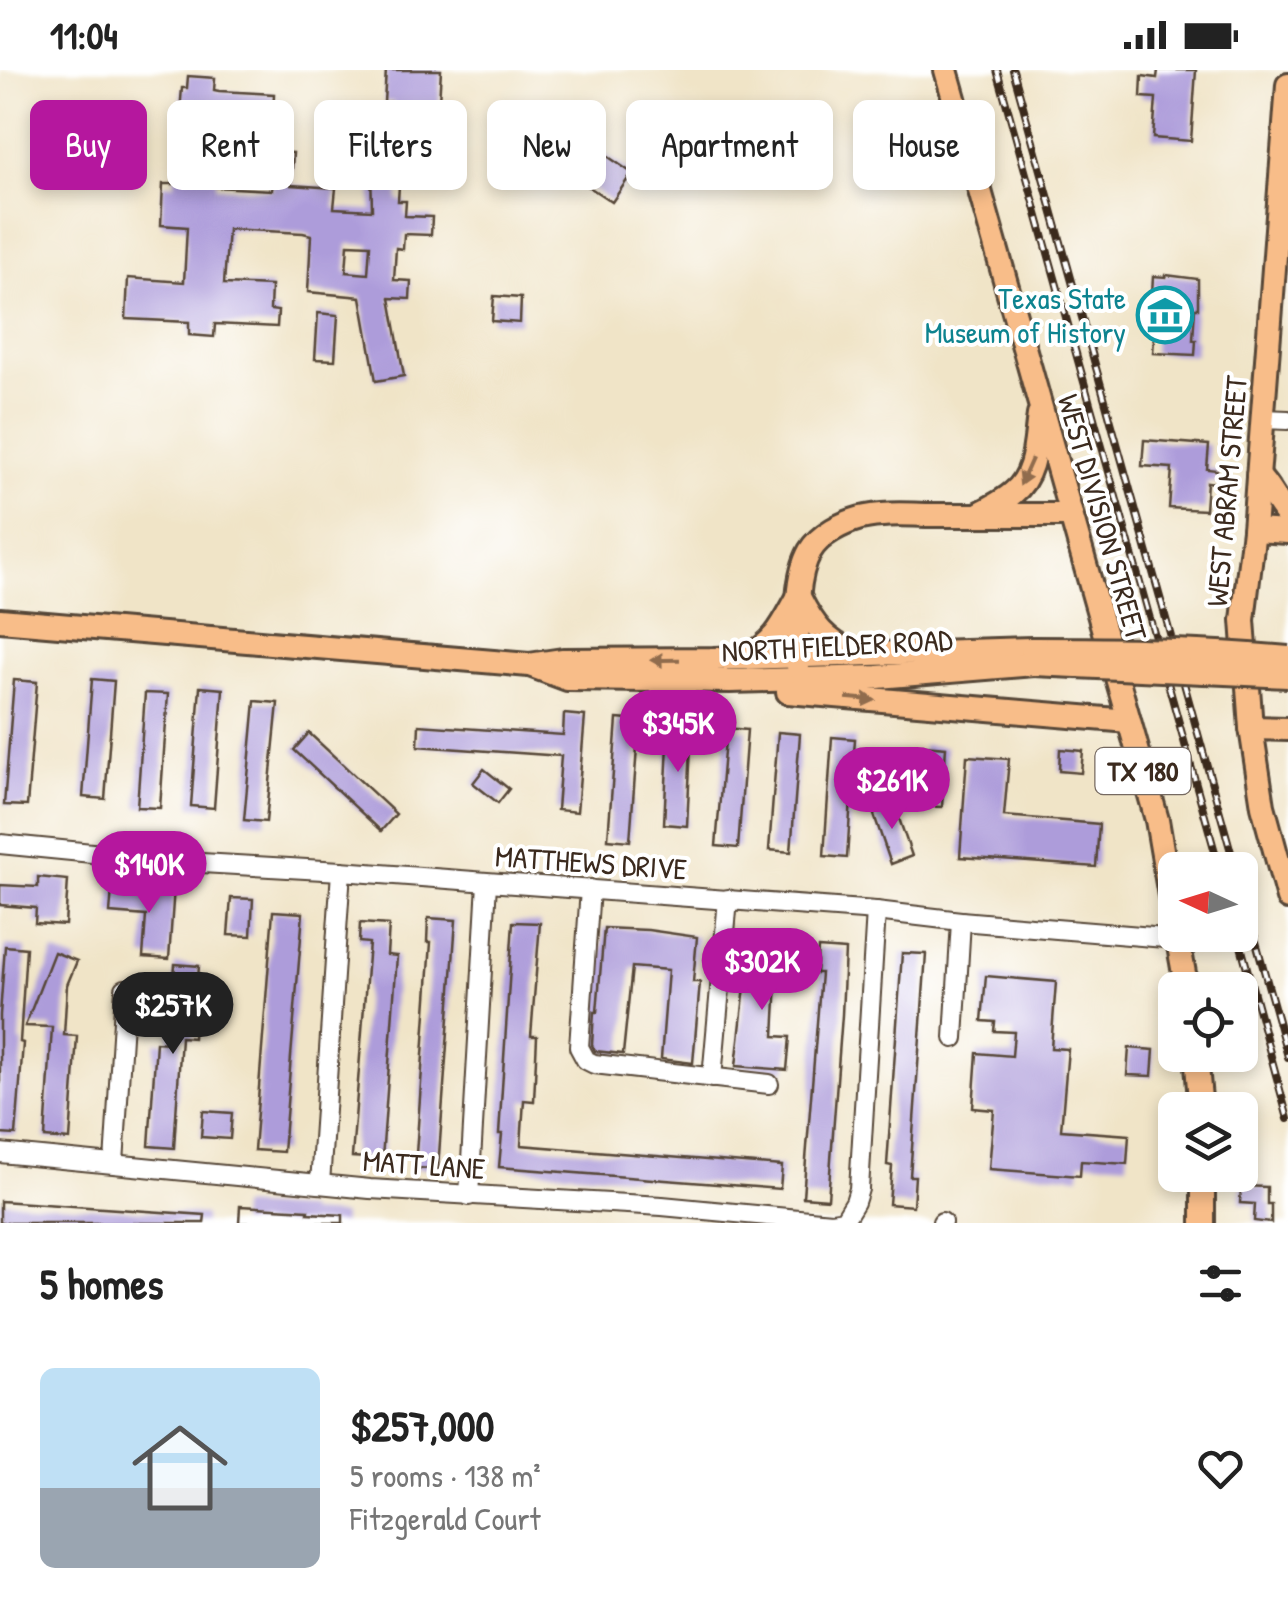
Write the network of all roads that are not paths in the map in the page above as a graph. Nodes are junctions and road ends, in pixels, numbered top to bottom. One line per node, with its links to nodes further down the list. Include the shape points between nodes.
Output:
1 (946, 70): 3 (main road, WEST DIVISION STREET / TX 180)
2 (1288, 84): 4 (main road, WEST ABRAM STREET)
3 (1041, 407): 7 (main road, one-way to 7, via 1024,481); 8 (main road, WEST DIVISION STREET / TX 180)
4 (1264, 420): 5 (street); 6 (main road, WEST ABRAM STREET)
5 (1288, 420)
6 (1258, 476): 9 (main road); 10 (main road, WEST ABRAM STREET)
7 (978, 515): 8 (main road); 12 (main road, via 879,516 843,524 810,552)
8 (1071, 516): 24 (main road, WEST DIVISION STREET / TX 180)
9 (1288, 516)
10 (1254, 530): 11 (main road); 25 (main road, WEST ABRAM STREET, via 1243,620)
11 (1288, 532)
12 (799, 596): 14 (main road, via 820,632); 15 (main road); 17 (main road, via 775,636)
13 (0, 620): 20 (main road, NORTH FIELDER ROAD)
14 (856, 654): 15 (main road, NORTH FIELDER ROAD); 16 (main road, NORTH FIELDER ROAD)
15 (798, 655): 17 (main road, NORTH FIELDER ROAD); 22 (main road)
16 (1033, 656): 19 (main road, NORTH FIELDER ROAD, bridge); 22 (main road, NORTH FIELDER ROAD, via 878,677)
17 (744, 658): 20 (main road, NORTH FIELDER ROAD, one-way to 20)
18 (1288, 658): 19 (main road, bridge, via 1226,652)
19 (1148, 660): 21 (main road, bridge)
20 (529, 665): 23 (main road, NORTH FIELDER ROAD, via 567,679)
21 (1288, 676)
22 (798, 680): 23 (main road, NORTH FIELDER ROAD)
23 (730, 681): 24 (main road, one-way to 24, via 801,694)
24 (1130, 721): 28 (main road, WEST DIVISION STREET / TX 180)
25 (1251, 728): 26 (main road); 32 (main road, WEST ABRAM STREET)
26 (1288, 729)
27 (0, 844): 29 (street, MATTHEWS DRIVE)
28 (1162, 852)
29 (341, 870): 30 (street, MATTHEWS DRIVE); 43 (street)
30 (486, 882): 31 (street, MATTHEWS DRIVE); 45 (street)
31 (590, 890): 33 (street, MATTHEWS DRIVE); 39 (street, via 581,1054 594,1064)
32 (1288, 898)
33 (728, 899): 34 (street, MATTHEWS DRIVE); 39 (street)
34 (876, 911): 35 (street, MATTHEWS DRIVE); 46 (street, MATT LANE, via 859,1189 844,1220)
35 (961, 921): 36 (street, MATTHEWS DRIVE); 38 (street)
36 (1158, 932)
37 (125, 989): 42 (street)
38 (954, 1038)
39 (712, 1078): 40 (street)
40 (769, 1084)
41 (0, 1153): 42 (street, MATT LANE)
42 (114, 1163): 43 (street, MATT LANE)
43 (320, 1184): 45 (street, MATT LANE)
44 (1203, 1192): 48 (main road)
45 (469, 1196): 46 (street, MATT LANE)
46 (582, 1201): 47 (street)
47 (580, 1223)
48 (1203, 1223)

